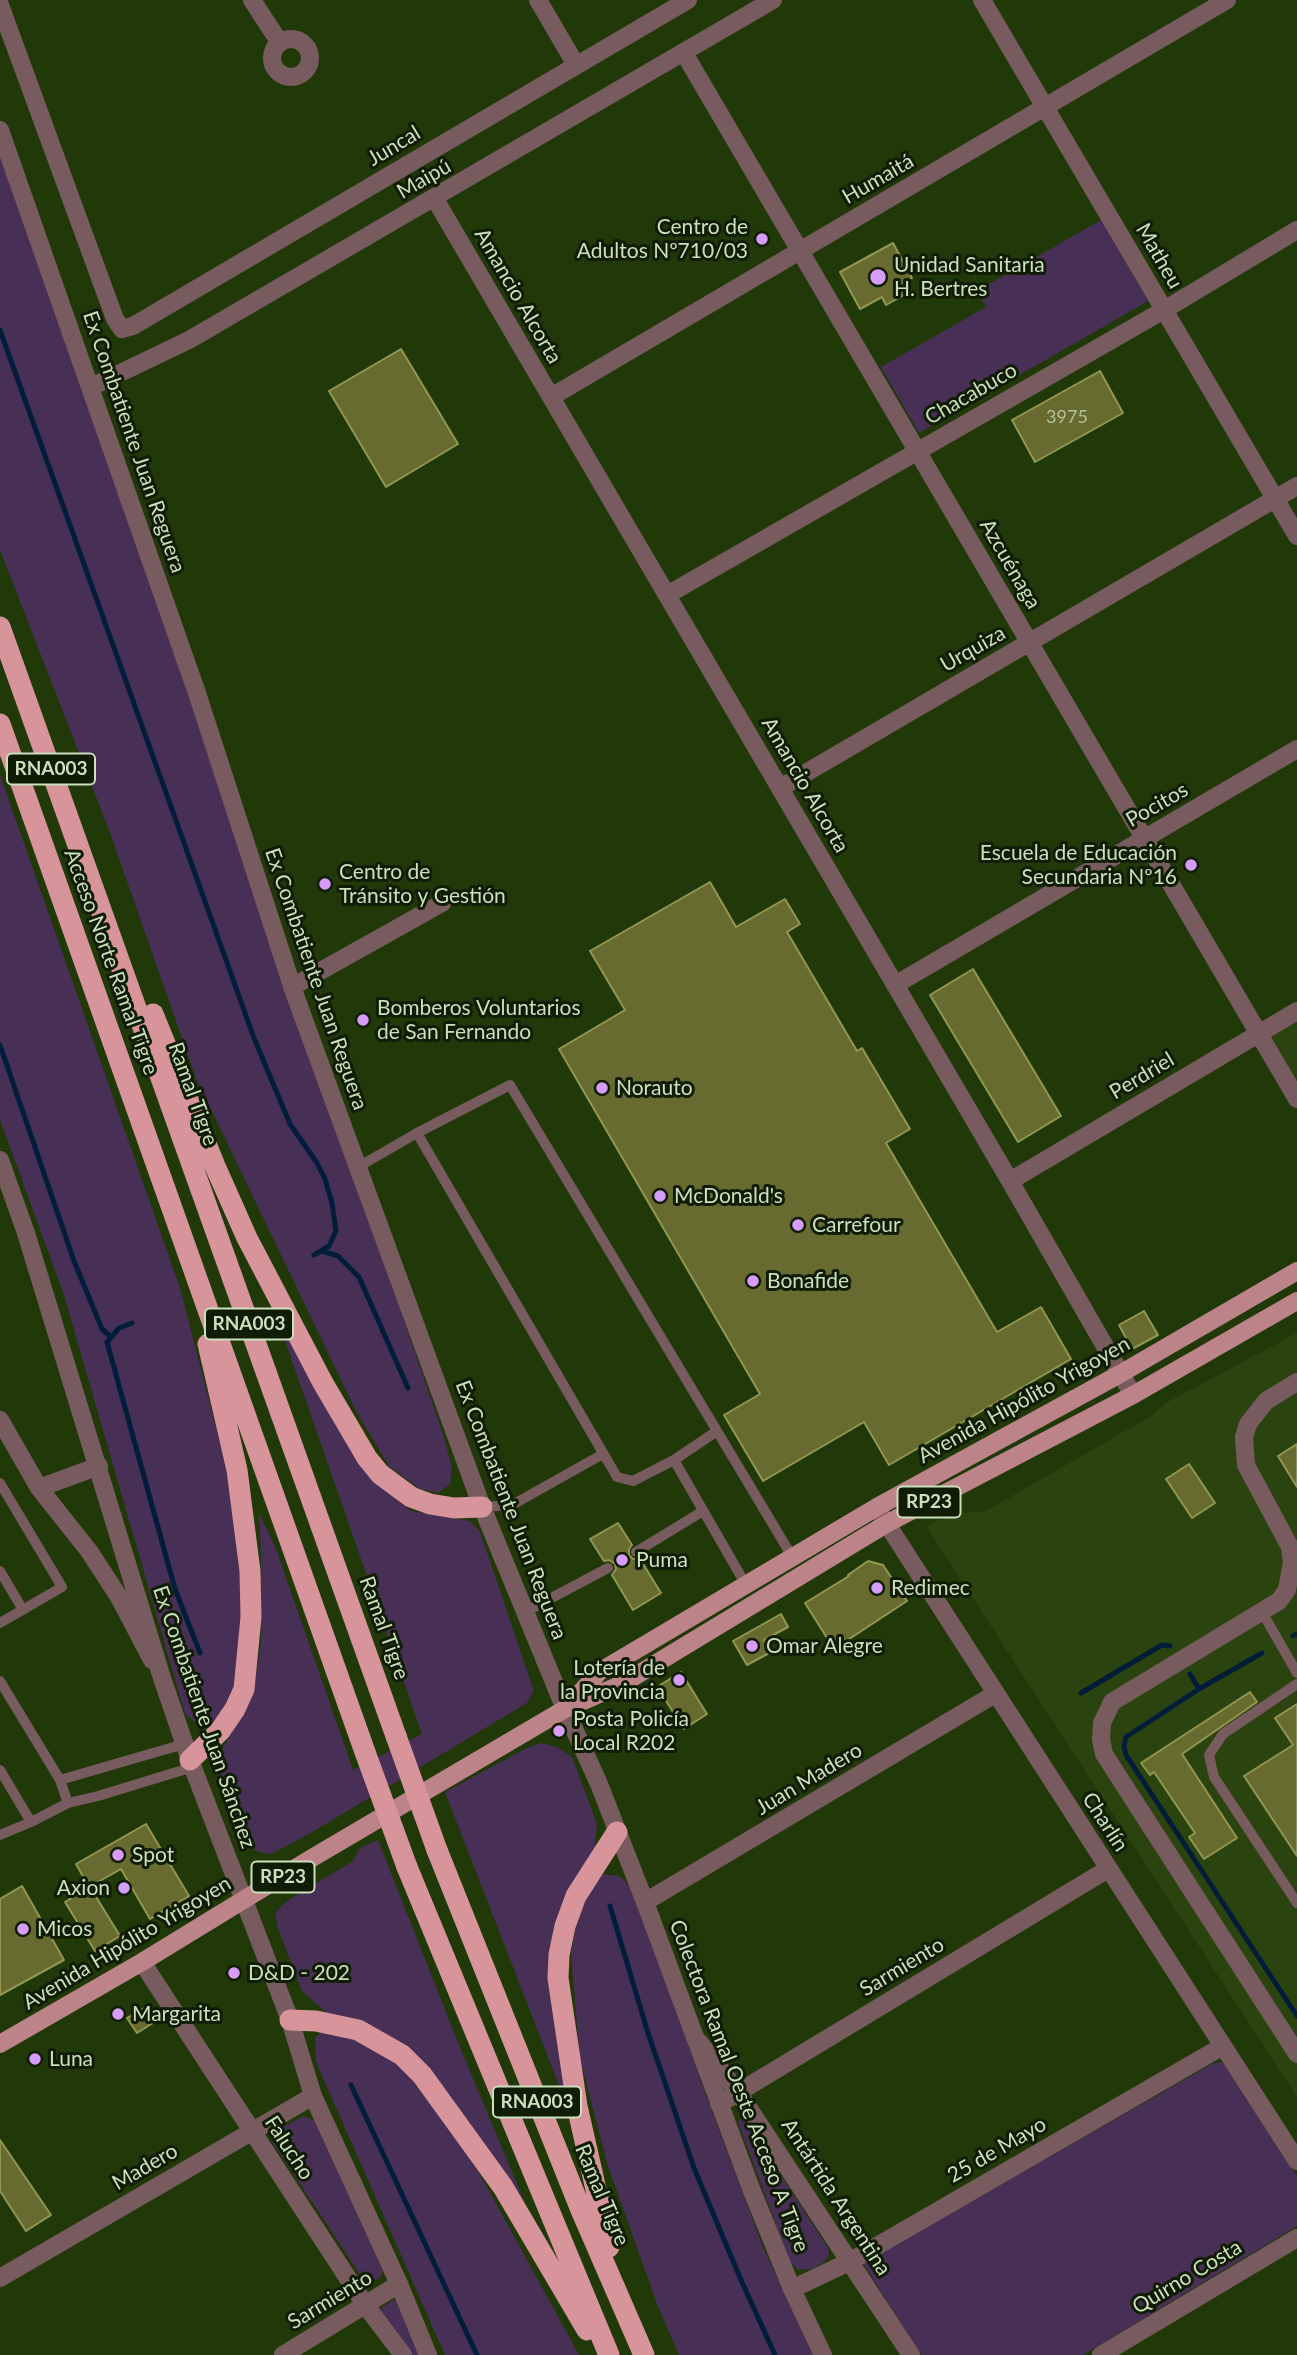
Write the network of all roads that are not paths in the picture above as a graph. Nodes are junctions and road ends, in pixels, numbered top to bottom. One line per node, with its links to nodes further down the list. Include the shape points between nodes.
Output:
1 (253, 0): 8 (street)
2 (538, 0): 10 (street)
3 (688, 0): 10 (street, Juncal)
4 (773, 0): 9 (street, Maipú)
5 (982, 0): 11 (street, Matheu)
6 (1227, 0): 11 (street, Humaitá)
7 (0, 5): 10 (street, Juncal, via 122,329)
8 (280, 43)
9 (684, 53): 13 (street, Maipú); 15 (street, Azcuénaga)
10 (576, 65)
11 (1045, 107): 15 (street, Humaitá); 16 (street, Matheu)
12 (0, 130): 17 (street, Ex Combatiente Juan Reguera)
13 (435, 199): 17 (street, Maipú, via 189,340); 18 (street, Amancio Alcorta)
14 (1297, 230): 16 (street, Chacabuco)
15 (800, 251): 18 (street, Humaitá); 19 (street, Azcuénaga)
16 (1164, 310): 19 (street, Chacabuco); 21 (street, Matheu)
17 (91, 387): 33 (street, Ex Combatiente Juan Reguera)
18 (551, 397): 23 (street, Amancio Alcorta)
19 (917, 451): 23 (street, Chacabuco); 25 (street, Azcuénaga)
20 (1297, 486): 21 (street, Urquiza)
21 (1275, 499): 22 (street, Matheu); 25 (street, Urquiza)
22 (1297, 536)
23 (667, 595): 28 (street, Amancio Alcorta)
24 (0, 627): 31 (highway, Acceso Norte Ramal Tigre / RNA003)
25 (1030, 642): 28 (street, Urquiza); 29 (street, Azcuénaga)
26 (0, 724): 41 (highway, Acceso Norte Ramal Tigre / RNA003)
27 (1297, 749): 29 (street, Pocitos)
28 (780, 788): 32 (street, Amancio Alcorta)
29 (1144, 839): 32 (street, Pocitos); 35 (street, Azcuénaga)
30 (442, 903): 33 (street)
31 (102, 911): 54 (highway, via 155,1018 247,1238 349,1431 380,1474 411,1497 454,1508); 101 (highway, Ramal Tigre / RNA003, bridge, via 437,1850 580,2210)
32 (895, 985): 40 (street, Amancio Alcorta)
33 (292, 987): 39 (street, Ex Combatiente Juan Reguera)
34 (1297, 1011): 35 (street, Perdriel)
35 (1259, 1034): 36 (street, Azcuénaga); 40 (street, Perdriel)
36 (1297, 1098)
37 (417, 1133): 39 (lane); 48 (lane, via 510,1085); 49 (lane)
38 (0, 1160): 51 (street, Ex Combatiente Juan Sánchez)
39 (358, 1167): 54 (street, Ex Combatiente Juan Reguera)
40 (1010, 1181): 44 (street, Amancio Alcorta)
41 (175, 1216): 73 (highway, via 237,1470 250,1583 250,1651 244,1689 220,1731); 106 (highway, RNA003, bridge, via 407,1867)
42 (1297, 1270): 44 (main road, Avenida Hipólito Yrigoyen / RP23)
43 (1297, 1301): 46 (main road, Avenida Hipólito Yrigoyen / RP23)
44 (1120, 1374): 46 (street, Amancio Alcorta); 55 (main road, Avenida Hipólito Yrigoyen / RP23)
45 (1297, 1382): 65 (street, via 1266,1401 1244,1437 1246,1465 1283,1533 1292,1563 1287,1590)
46 (1133, 1395): 57 (main road, Avenida Hipólito Yrigoyen / RP23)
47 (0, 1420): 53 (street)
48 (718, 1431): 50 (lane); 59 (lane)
49 (603, 1454): 50 (lane, via 617,1477 633,1481); 54 (lane, via 512,1505)
50 (674, 1460): 56 (lane)
51 (99, 1466): 53 (street); 68 (street, Ex Combatiente Juan Sánchez)
52 (0, 1483): 63 (lane, via 62,1587)
53 (39, 1488): 68 (street, via 119,1597)
54 (482, 1507): 64 (street, Ex Combatiente Juan Reguera)
55 (877, 1507): 57 (street, Charlín); 59 (main road, Avenida Hipólito Yrigoyen / RP23)
56 (703, 1511): 58 (lane); 62 (lane)
57 (886, 1524): 71 (street, Charlín); 72 (main road, Avenida Hipólito Yrigoyen / RP23, via 622,1684)
58 (636, 1552)
59 (793, 1558): 62 (main road, Avenida Hipólito Yrigoyen / RP23)
60 (608, 1568): 64 (lane)
61 (0, 1571): 63 (lane)
62 (746, 1585): 72 (main road, Avenida Hipólito Yrigoyen / RP23, via 599,1672)
63 (23, 1610): 66 (lane)
64 (525, 1612): 72 (street, Ex Combatiente Juan Reguera)
65 (1262, 1612): 67 (lane); 89 (street, via 1112,1702 1102,1723 1101,1739 1104,1754)
66 (0, 1623)
67 (1297, 1673)
68 (162, 1678): 73 (street, Ex Combatiente Juan Sánchez)
69 (0, 1681): 75 (lane)
70 (1297, 1684): 83 (lane, via 1223,1734 1209,1755 1214,1777)
71 (995, 1694): 80 (street, Charlín); 82 (street, Juan Madero)
72 (565, 1709): 78 (street, Ex Combatiente Juan Reguera); 81 (main road, Avenida Hipólito Yrigoyen / RP23)
73 (189, 1757): 75 (lane); 76 (lane, via 98,1796); 81 (street, Ex Combatiente Juan Sánchez)
74 (0, 1770): 77 (lane)
75 (60, 1780): 76 (lane)
76 (68, 1803): 77 (lane)
77 (31, 1822): 79 (lane)
78 (617, 1832): 82 (street, Colectora Ramal Oeste Acceso A Tigre); 101 (highway, via 576,1896 565,1926 558,1978 577,2106 604,2232)
79 (0, 1835)
80 (1108, 1869): 88 (street, Charlín); 90 (street, Sarmiento)
81 (245, 1899): 84 (main road, Avenida Hipólito Yrigoyen / RP23); 85 (street, Ex Combatiente Juan Sánchez)
82 (645, 1902): 86 (street, Colectora Ramal Oeste Acceso A Tigre)
83 (1297, 1903)
84 (142, 1962): 87 (main road, Avenida Hipólito Yrigoyen / RP23); 93 (street, Falucho)
85 (290, 2020): 91 (street, Ex Combatiente Juan Sánchez); 105 (highway, via 358,2030 402,2054 422,2074 503,2187)
86 (693, 2034): 90 (street, Antártida Argentina); 92 (street, Colectora Ramal Oeste Acceso A Tigre)
87 (0, 2044)
88 (1223, 2046): 94 (street, Charlín); 96 (street, 25 de Mayo)
89 (1297, 2054)
90 (738, 2092): 92 (street, Sarmiento); 96 (street, Antártida Argentina)
91 (313, 2096): 93 (street, Madero); 98 (street, Ex Combatiente Juan Sánchez)
92 (719, 2104): 99 (street, Colectora Ramal Oeste Acceso A Tigre)
93 (251, 2131): 97 (street, Madero); 100 (street, Falucho)
94 (1297, 2161)
95 (1297, 2238): 109 (street, Quirno Costa)
96 (851, 2261): 99 (street, 25 de Mayo); 108 (street, Antártida Argentina)
97 (0, 2278)
98 (399, 2284): 100 (street, Sarmiento); 104 (street, Ex Combatiente Juan Sánchez)
99 (792, 2289): 107 (street, Colectora Ramal Oeste Acceso A Tigre)
100 (366, 2306): 102 (street, Sarmiento); 103 (street, Falucho)
101 (643, 2354)
102 (283, 2355)
103 (403, 2355)
104 (428, 2355)
105 (601, 2355)
106 (609, 2355)
107 (823, 2355)
108 (911, 2355)
109 (1101, 2355)

